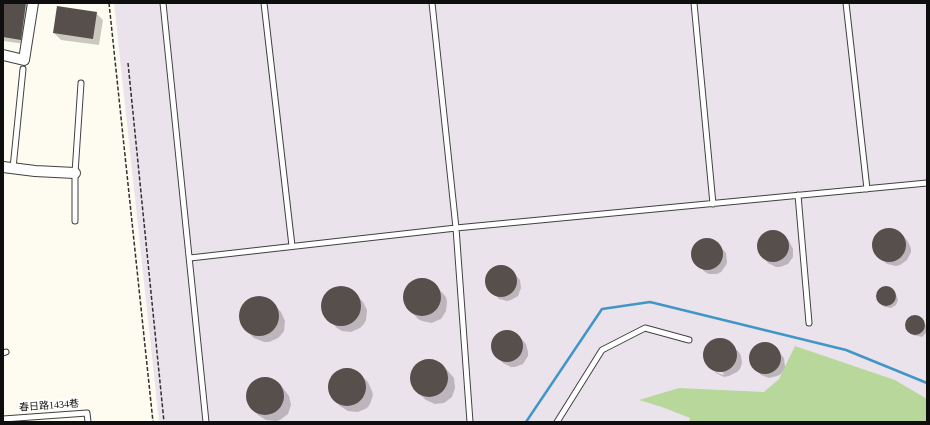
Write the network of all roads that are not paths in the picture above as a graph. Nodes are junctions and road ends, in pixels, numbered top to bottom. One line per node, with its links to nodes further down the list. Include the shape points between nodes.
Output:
1 (32, 3): 7 (street, via 24,60)
2 (163, 3): 19 (lane)
3 (264, 3): 18 (lane)
4 (432, 3): 17 (lane)
5 (694, 3): 15 (lane)
6 (846, 3): 13 (lane)
7 (3, 55)
8 (23, 69): 10 (lane)
9 (81, 83): 11 (lane)
10 (8, 168): 11 (street)
11 (75, 173): 16 (lane)
12 (927, 183): 13 (lane)
13 (867, 189): 14 (lane)
14 (798, 196): 15 (lane); 20 (lane)
15 (713, 204): 17 (lane)
16 (75, 221)
17 (456, 228): 18 (lane); 25 (lane)
18 (292, 246): 19 (lane)
19 (190, 258): 24 (lane)
20 (809, 323)
21 (689, 340): 26 (lane, via 646,328 602,350)
22 (3, 419): 23 (lane, 春日路1434巷, via 87,412)
23 (88, 422)
24 (206, 422)
25 (470, 422)
26 (557, 422)

